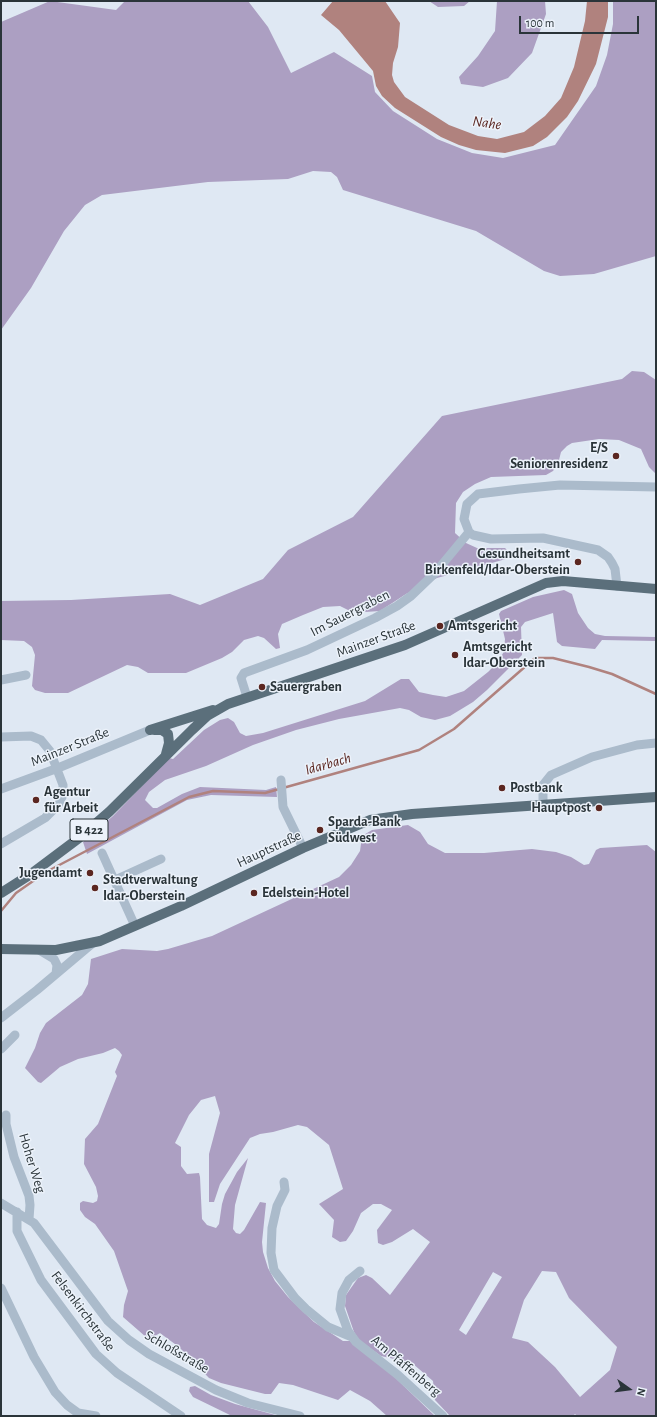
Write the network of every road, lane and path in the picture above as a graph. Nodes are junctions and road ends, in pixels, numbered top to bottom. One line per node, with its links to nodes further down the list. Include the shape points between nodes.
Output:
1 (656, 487): 2 (street, via 560,485 478,494 472,498 465,511 464,519)
2 (469, 532): 3 (street, via 479,538 543,538 598,550 612,563); 7 (street, Im Sauergraben, via 435,573 397,606 307,650 244,673 241,678)
3 (617, 586): 4 (main road, Mainzer Straße / B 422); 7 (main road, Mainzer Straße / B 422, via 546,583 405,645)
4 (656, 589)
5 (26, 675): 6 (street)
6 (1, 680)
7 (247, 697): 8 (main road, Mainzer Straße / B 422)
8 (221, 707): 9 (main road); 12 (main road, B 422, via 207,716)
9 (150, 730): 12 (main road, via 162,730 168,734 169,743); 13 (street, Mainzer Straße)
10 (1, 737): 13 (street, via 36,737 50,751)
11 (656, 743): 17 (street, via 637,745 592,757 551,775 544,785)
12 (165, 755): 23 (main road, B 422, via 80,838)
13 (58, 768): 15 (street, Mainzer Straße); 18 (street, via 63,785 58,805 45,818)
14 (281, 782): 19 (street, via 283,807)
15 (1, 789)
16 (656, 797): 17 (main road, Hauptstraße)
17 (543, 804): 19 (main road, Hauptstraße, via 379,818)
18 (1, 844)
19 (304, 848): 24 (main road, Hauptstraße)
20 (102, 853): 22 (street)
21 (161, 859): 22 (street)
22 (115, 880): 24 (street)
23 (1, 893)
24 (136, 926): 25 (main road, Hauptstraße)
25 (94, 942): 27 (main road); 28 (street, Hauptstraße)
26 (1, 949): 27 (main road)
27 (39, 950): 28 (street, via 54,959 57,965)
28 (56, 974): 29 (street, Hauptstraße)
29 (1, 1018)
30 (15, 1036): 31 (street)
31 (1, 1049)
32 (6, 1115): 36 (street, Hoher Weg, via 14,1157 29,1196)
33 (284, 1182): 39 (street, Am Pfaffenberg, via 284,1190 272,1228 271,1253 274,1270 306,1309 328,1327)
34 (1, 1204): 35 (street, Schloßstraße)
35 (17, 1212): 36 (street, Schloßstraße); 41 (street, Felsenkirchstraße, via 17,1231 41,1280 96,1354 117,1373)
36 (29, 1219): 42 (street, Schloßstraße, via 39,1228 108,1321 134,1344 216,1390 248,1402)
37 (360, 1271): 39 (street, Am Pfaffenberg, via 345,1286 340,1301 342,1317)
38 (1, 1288): 40 (street, via 34,1358 55,1392 78,1413)
39 (352, 1337): 43 (street, Am Pfaffenberg)
40 (96, 1416)
41 (181, 1416)
42 (300, 1416)
43 (443, 1416)

